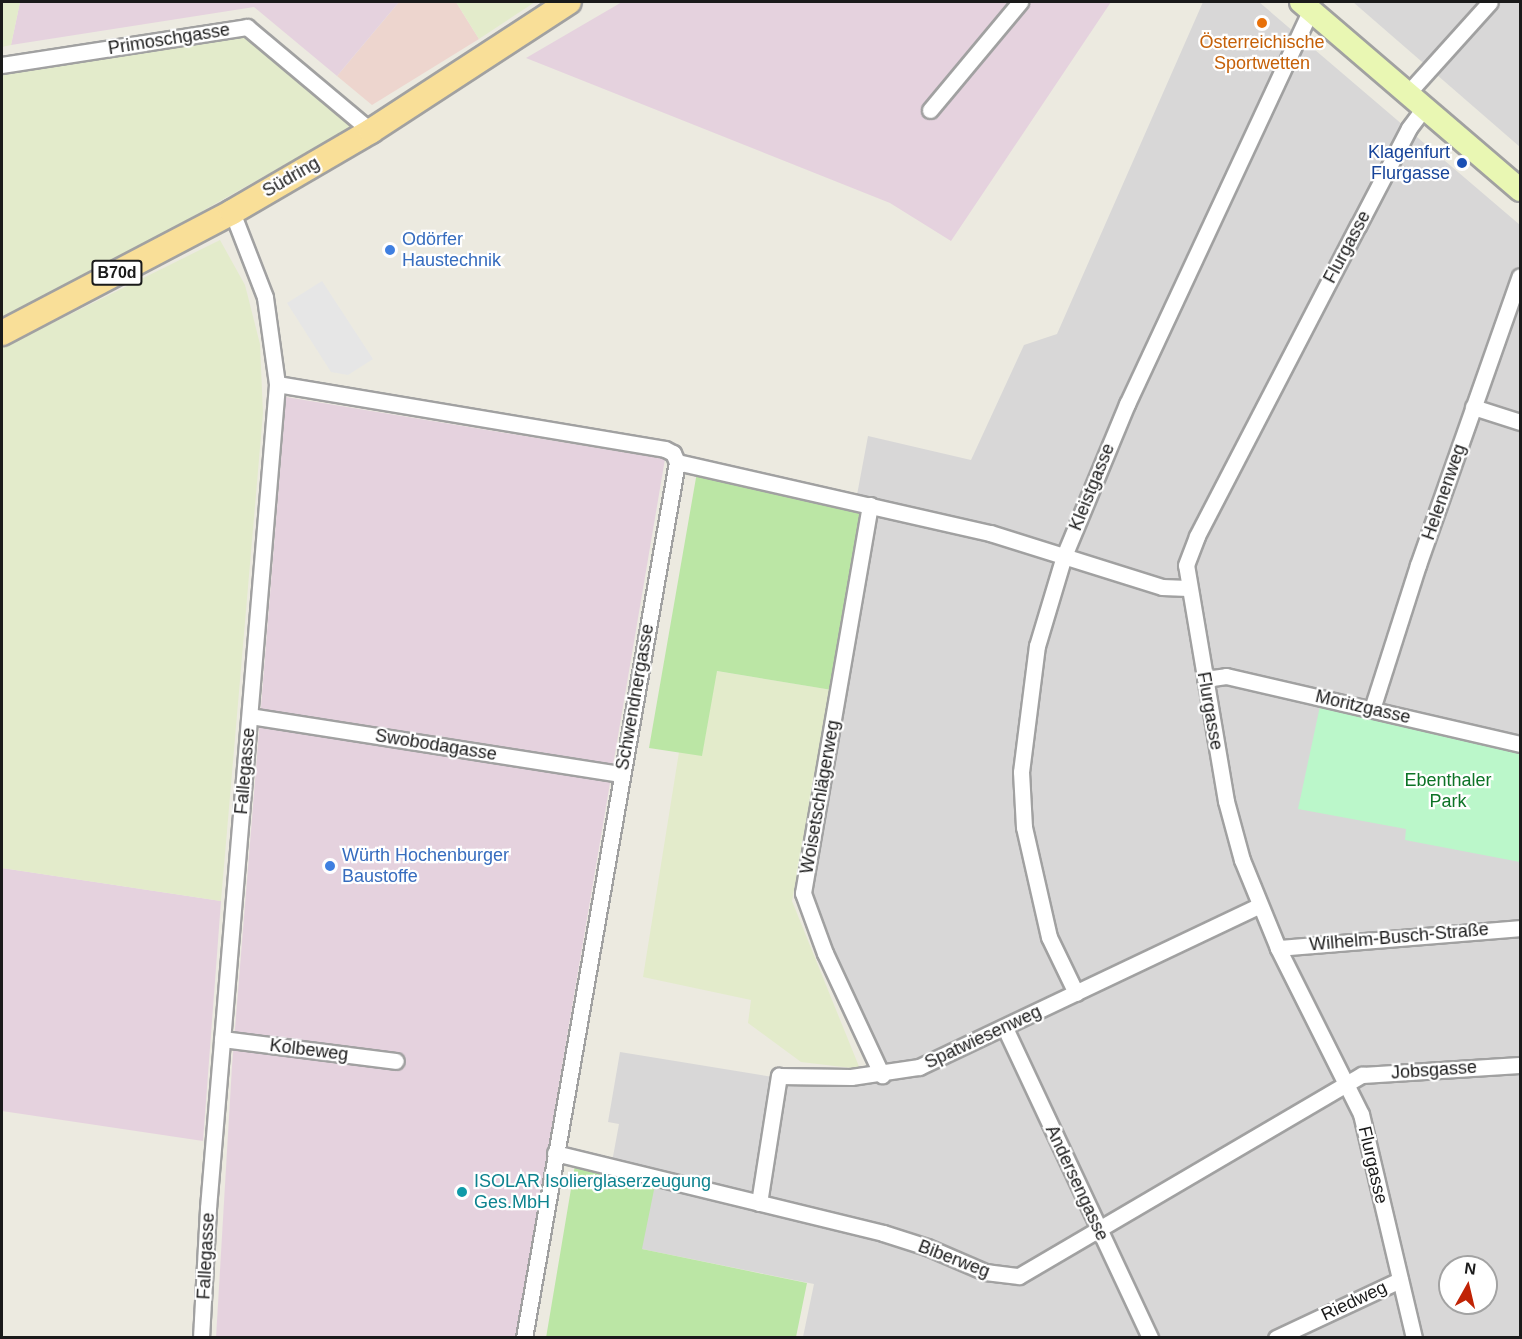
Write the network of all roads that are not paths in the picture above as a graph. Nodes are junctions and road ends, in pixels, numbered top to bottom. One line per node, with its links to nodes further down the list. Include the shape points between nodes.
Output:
1 (569, 2): 9 (main road, Südring / B70d)
2 (1020, 2): 8 (street)
3 (1490, 2): 6 (street)
4 (1306, 6): 6 (main road); 19 (street, Kleistgasse, via 1127,404)
5 (2, 65): 9 (street, Primoschgasse, via 247,27)
6 (1408, 93): 7 (main road)
7 (1424, 108): 10 (main road); 20 (street, Flurgasse, via 1409,128 1197,536 1186,565)
8 (930, 110)
9 (371, 131): 11 (main road, Südring / B70d)
10 (1521, 190)
11 (232, 212): 13 (main road, Südring / B70d); 14 (street, Fallegasse, via 265,297)
12 (1521, 276): 15 (street, Helenenweg)
13 (2, 333)
14 (277, 384): 17 (street, via 665,449 673,453); 23 (street, Fallegasse)
15 (1473, 407): 16 (street); 22 (street, Helenenweg)
16 (1521, 422)
17 (677, 462): 18 (street); 25 (street, Schwendnergasse)
18 (870, 505): 19 (street, via 990,533); 34 (street, Woisetschlägerweg, via 803,893 825,953)
19 (1064, 556): 20 (street, via 1162,587); 29 (street, Kleistgasse, via 1030,681 1021,796 1049,937)
20 (1188, 588): 21 (street, Flurgasse)
21 (1205, 679): 22 (street, Moritzgasse, via 1226,676); 26 (street, Flurgasse, via 1226,801)
22 (1372, 709): 24 (street, Moritzgasse)
23 (250, 716): 25 (street, Swobodagasse); 31 (street, Fallegasse)
24 (1521, 744)
25 (621, 774): 36 (street, Schwendnergasse)
26 (1258, 906): 28 (street, Flurgasse); 29 (street, Spatwiesenweg)
27 (1521, 928): 28 (street, Wilhelm-Busch-Straße)
28 (1278, 948): 35 (street, Flurgasse)
29 (1076, 993): 30 (street, Spatwiesenweg)
30 (1005, 1028): 34 (street, Spatwiesenweg, via 919,1067); 38 (street, Andersengasse)
31 (222, 1039): 32 (street, Kolbeweg); 40 (street, Fallegasse)
32 (396, 1061)
33 (1521, 1065): 35 (street, Jobsgasse, via 1362,1075)
34 (882, 1075): 37 (street, Spatwiesenweg, via 779,1076)
35 (1348, 1082): 38 (street, Biberweg); 39 (street, Flurgasse, via 1365,1127)
36 (555, 1153): 37 (street, Biberweg); 41 (street, Schwendnergasse)
37 (759, 1203): 38 (street, Biberweg, via 883,1233 999,1276 1019,1276)
38 (1098, 1229): 42 (street, Andersengasse)
39 (1400, 1280): 43 (street, Riedweg); 44 (street, Flurgasse)
40 (201, 1338)
41 (524, 1338)
42 (1150, 1338)
43 (1276, 1338)
44 (1414, 1338)

